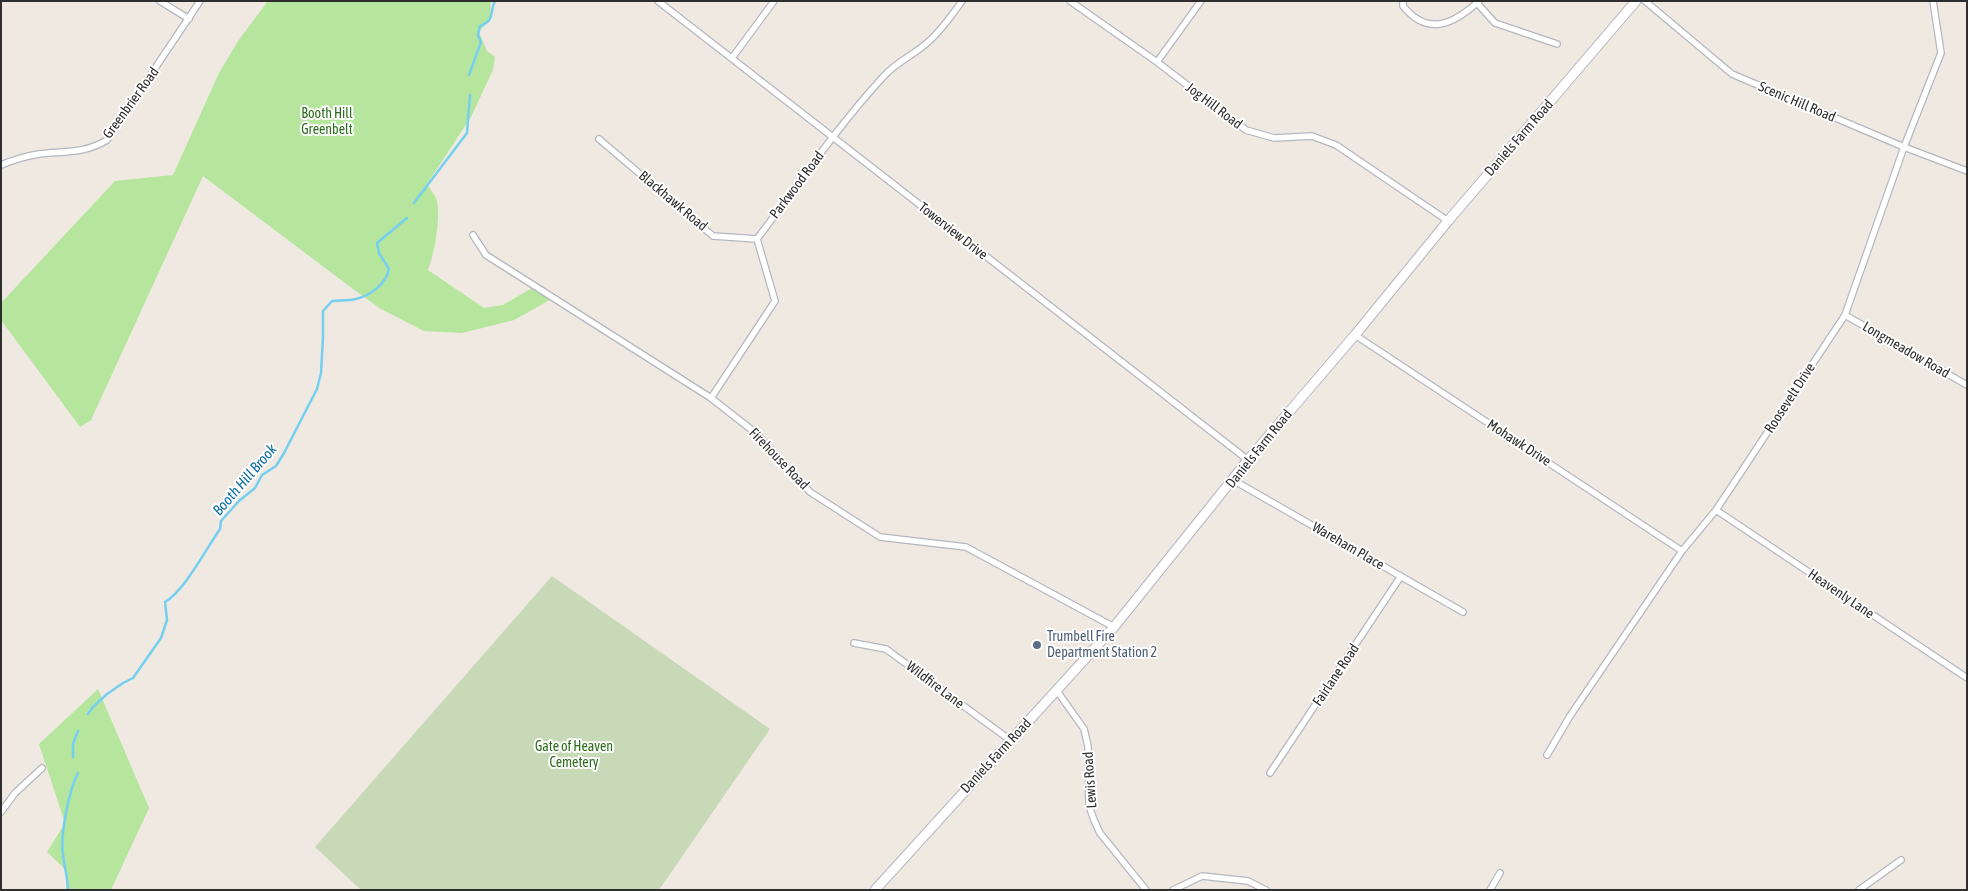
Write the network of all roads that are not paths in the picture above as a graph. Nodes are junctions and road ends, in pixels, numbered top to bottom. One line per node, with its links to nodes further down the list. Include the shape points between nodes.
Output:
1 (160, 1): 13 (street)
2 (200, 1): 13 (street, Greenbrier Road)
3 (658, 1): 15 (street, Towerview Drive)
4 (774, 1): 15 (street)
5 (962, 1): 18 (street, Parkwood Road, via 928,42 884,75)
6 (1070, 1): 16 (street, Jog Hill Road)
7 (1201, 1): 16 (street)
8 (1403, 1): 12 (street, via 1412,18 1435,26 1457,19)
9 (1636, 1): 22 (main road, Daniels Farm Road)
10 (1645, 1): 19 (street, Scenic Hill Road, via 1732,74)
11 (1933, 1): 19 (street, Roosevelt Drive, via 1941,53)
12 (1478, 2): 14 (street, via 1495,23)
13 (189, 19): 20 (street, Greenbrier Road, via 107,140 92,149 37,154)
14 (1558, 44)
15 (732, 58): 18 (street, Towerview Drive)
16 (1157, 62): 22 (street, Jog Hill Road, via 1246,130 1274,138 1312,136 1336,145)
17 (599, 138): 24 (street, Blackhawk Road, via 713,236)
18 (832, 138): 24 (street, Parkwood Road); 29 (street, Towerview Drive)
19 (1904, 147): 21 (street, Scenic Hill Road); 25 (street, Roosevelt Drive)
20 (1, 165)
21 (1967, 170)
22 (1448, 221): 26 (main road, Daniels Farm Road)
23 (473, 235): 28 (street, Firehouse Road, via 486,255)
24 (757, 239): 28 (street, via 775,302)
25 (1845, 314): 27 (street, Longmeadow Road); 31 (street, Roosevelt Drive)
26 (1355, 335): 29 (main road, Daniels Farm Road); 32 (street, Mohawk Drive)
27 (1967, 385)
28 (712, 398): 35 (street, Firehouse Road, via 757,434 810,492 880,537 966,547)
29 (1248, 460): 30 (main road, Daniels Farm Road)
30 (1233, 480): 33 (street, Wareham Place); 35 (main road, Daniels Farm Road)
31 (1716, 510): 32 (street, Roosevelt Drive); 37 (street, Heavenly Lane)
32 (1682, 551): 40 (street, Roosevelt Drive)
33 (1402, 576): 34 (street, Wareham Place); 42 (street, Fairlane Road)
34 (1463, 612)
35 (1114, 627): 38 (main road, Daniels Farm Road)
36 (854, 643): 39 (street, Wildfire Lane, via 886,649)
37 (1967, 678)
38 (1057, 690): 39 (main road, Daniels Farm Road); 47 (street, Lewis Road, via 1084,729 1088,746 1089,806 1094,820 1100,833)
39 (1010, 740): 46 (main road, Daniels Farm Road)
40 (1547, 755)
41 (42, 768): 43 (street, via 15,793)
42 (1270, 773)
43 (1, 812)
44 (1901, 860): 51 (street)
45 (1500, 873): 50 (street)
46 (875, 890)
47 (1146, 890)
48 (1173, 890): 49 (street, via 1202,876 1248,881)
49 (1266, 890)
50 (1490, 890)
51 (1859, 890)

